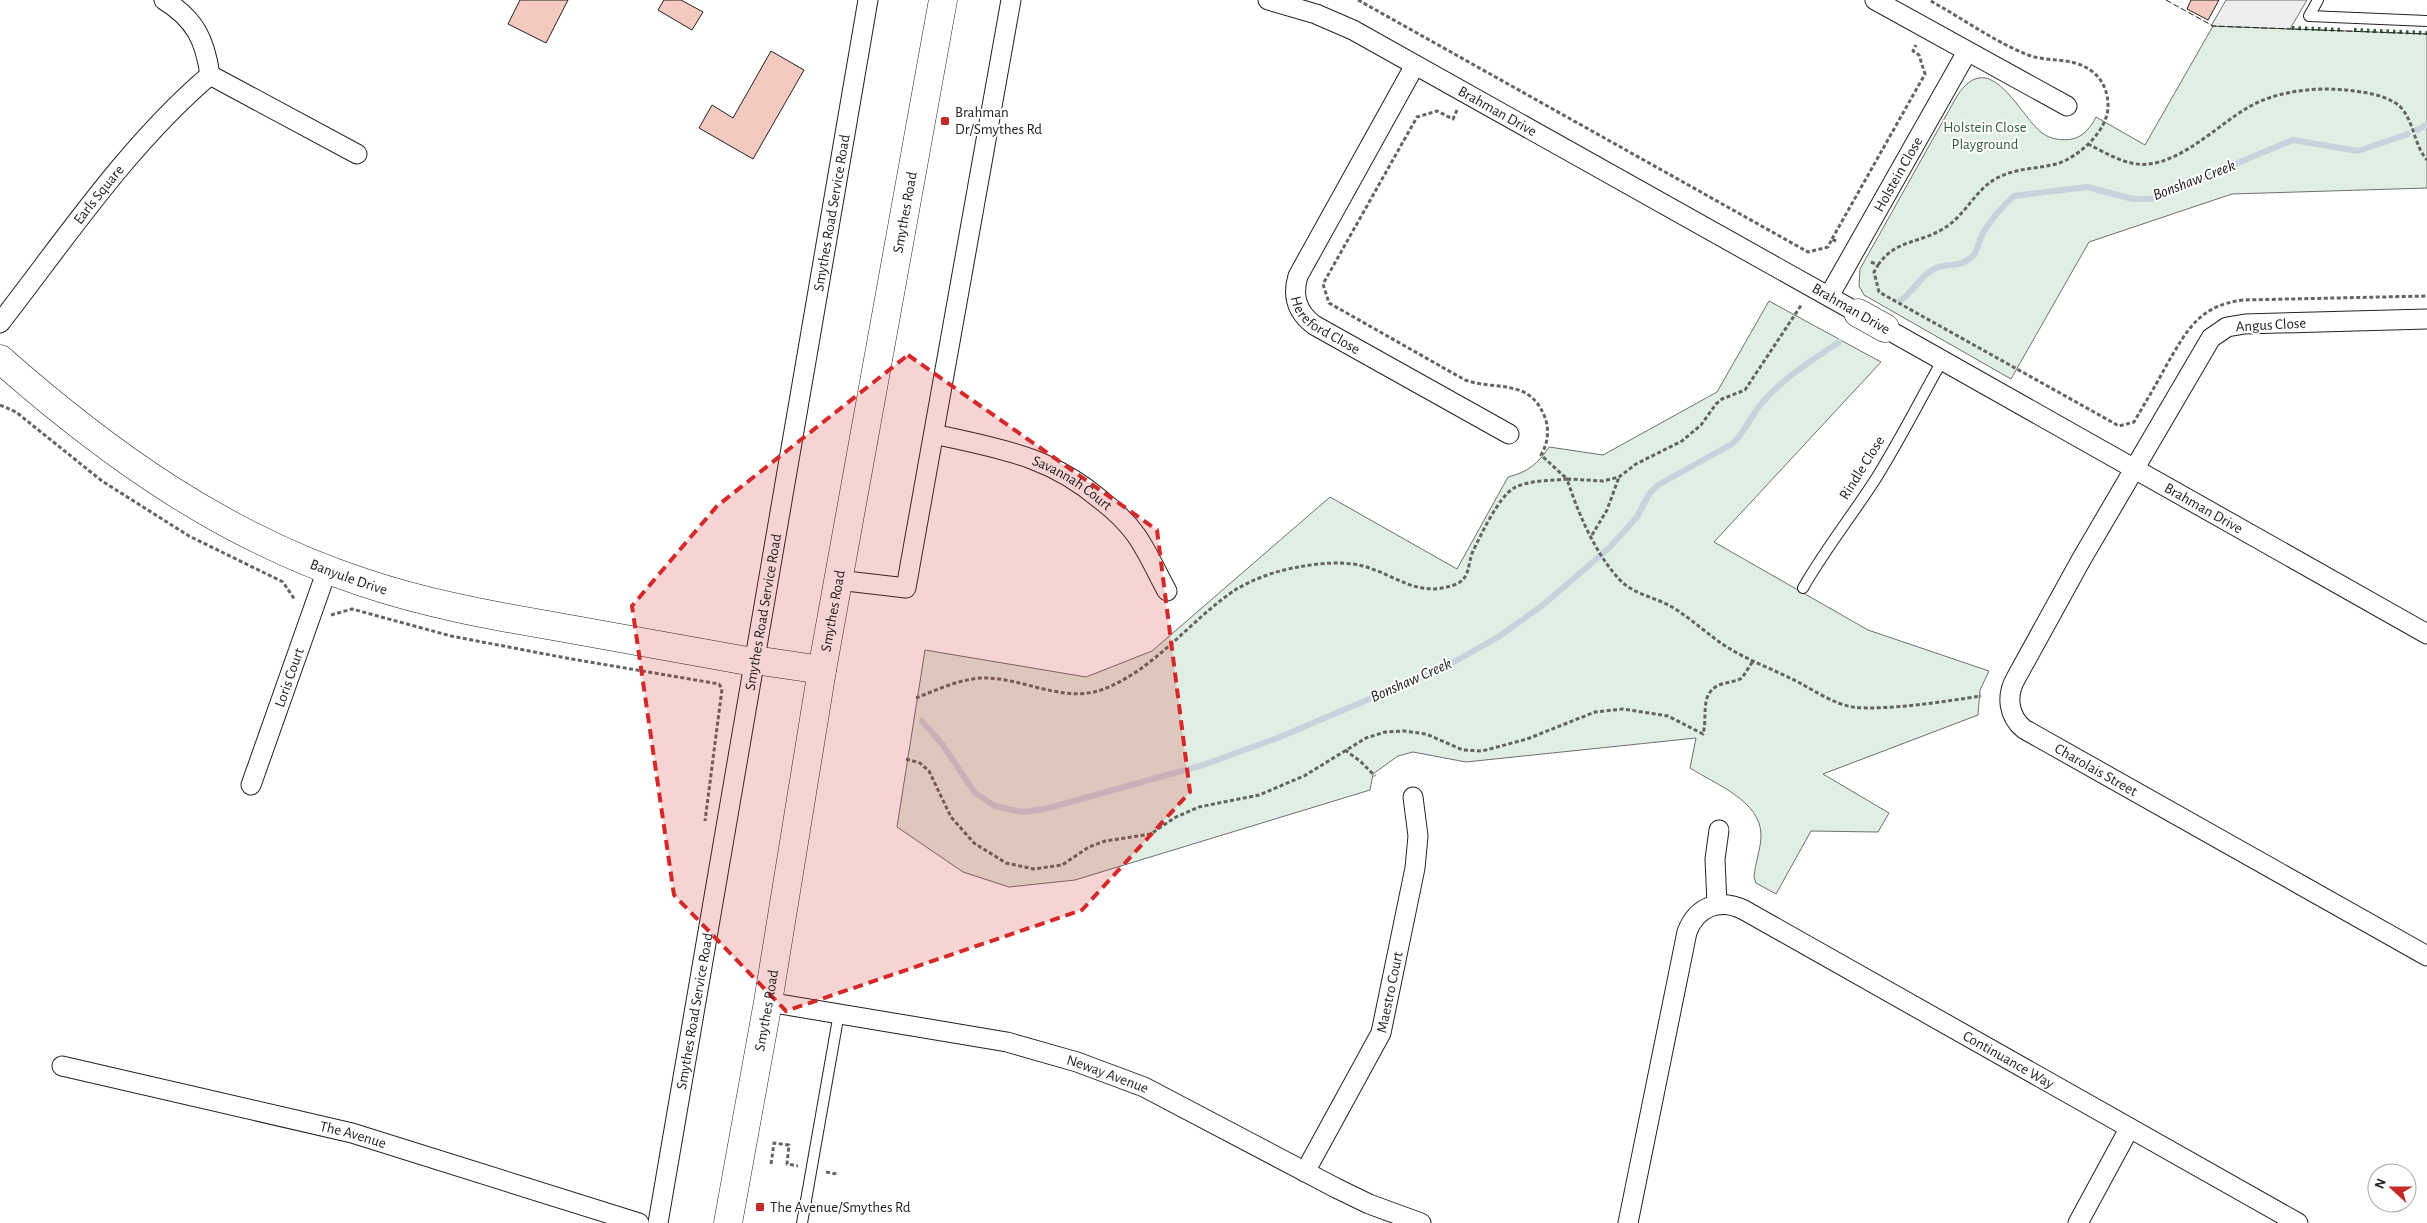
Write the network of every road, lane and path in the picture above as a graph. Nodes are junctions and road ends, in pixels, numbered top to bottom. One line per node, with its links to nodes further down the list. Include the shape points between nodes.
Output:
1 (164, 0): 16 (street, via 185,14 194,26 206,52)
2 (868, 0): 44 (street, Smythes Road Service Road)
3 (943, 0): 40 (main road, Smythes Road)
4 (1012, 0): 33 (street)
5 (1268, 0): 14 (street, Brahman Drive, via 1316,14 1353,30)
6 (1358, 0): 15 (path)
7 (1875, 0): 12 (street)
8 (1929, 0): 10 (path)
9 (2318, 0): 11 (lane, via 2309,16)
10 (1939, 6): 12 (path); 19 (path, via 2017,50 2034,57 2076,62 2095,74 2105,90 2108,109 2106,121)
11 (2427, 21)
12 (1926, 28): 13 (street); 22 (path, via 1913,51 1919,55 1925,74)
13 (1967, 52): 18 (street); 23 (street, Holstein Close)
14 (1415, 65): 17 (street, Brahman Drive); 34 (street, Hereford Close, via 1298,276 1296,300 1302,315 1314,324)
15 (1480, 68): 17 (path); 22 (path, via 1808,252 1828,247)
16 (210, 75): 20 (street); 29 (street, Earls Square, via 129,157)
17 (1466, 94): 25 (street, Brahman Drive); 37 (path, via 1453,119 1438,111 1418,117 1324,284 1329,303 1465,380 1516,388 1536,400 1547,423 1547,444 1541,455)
18 (2067, 106)
19 (2088, 144): 21 (path, via 2123,161 2155,163 2190,147 2264,100 2318,89 2346,90 2380,96 2398,105); 24 (path, via 2062,162 2024,168 1996,178 1946,227 1896,247)
20 (357, 154)
21 (2427, 160)
22 (1832, 239): 23 (path)
23 (1853, 252): 24 (path); 25 (street, Holstein Close)
24 (1878, 265): 26 (path, via 1874,272 1880,292 2119,426 2134,422 2186,332 2200,317 2218,306 2244,300)
25 (1821, 292): 27 (street, Brahman Drive); 36 (path, via 1745,390 1722,399 1701,425 1682,441 1636,464)
26 (2427, 296)
27 (1858, 313): 30 (main road, Brahman Drive)
28 (2427, 319): 35 (street, Angus Close, via 2245,324 2220,330 2203,349)
29 (0, 323)
30 (1885, 328): 32 (street, Brahman Drive)
31 (0, 360): 39 (main road, Banyule Drive, via 72,422 171,491 227,523)
32 (1942, 361): 35 (street, Brahman Drive); 41 (lane, Rindle Close, via 1876,478)
33 (934, 434): 40 (street, via 906,588); 42 (street, Savannah Court, via 1030,457 1080,483 1128,525)
34 (1509, 434)
35 (2134, 469): 43 (street, Brahman Drive); 56 (street, Charolais Street, via 2013,683 2010,701 2014,717 2024,729 2044,741)
36 (1619, 477): 37 (path); 38 (path, via 1607,510)
37 (1567, 480): 38 (path, via 1577,510); 48 (path, via 1520,486 1508,492 1473,552 1467,576 1454,585 1413,587 1382,573 1340,563 1299,566 1240,587 1138,670 1100,690 1071,693 981,678 948,685)
38 (1592, 535): 45 (path, via 1596,547 1626,586 1672,608 1727,647)
39 (327, 570): 44 (main road, Banyule Drive, via 458,608); 52 (street, Loris Court)
40 (838, 580): 46 (main road, Smythes Road)
41 (1803, 588)
42 (1167, 592)
43 (2427, 634)
44 (753, 661): 46 (main road, Banyule Drive); 63 (street, Smythes Road Service Road)
45 (1753, 661): 47 (path, via 1831,700 1852,707); 49 (path, via 1742,678 1717,686 1709,694 1704,709 1706,722 1703,734 1658,714 1613,709 1595,712 1527,740 1482,751 1463,750 1426,734 1394,730 1366,738)
46 (822, 670): 57 (main road, Smythes Road)
47 (1981, 696)
48 (916, 698)
49 (1345, 750): 50 (path, via 1304,776 1259,795 1199,807 1174,818 1151,834 1105,841 1089,847 1062,865 1034,870 1006,863 974,843 951,817 929,771 920,763); 51 (path)
50 (906, 759)
51 (1375, 776)
52 (251, 785)
53 (1412, 796): 61 (street, Maestro Court, via 1418,836 1415,868 1381,1033)
54 (1719, 830): 55 (street, via 1715,859)
55 (1717, 904): 60 (street, Continuance Way, via 1730,904 1744,910); 67 (street, via 1699,913 1687,932)
56 (2427, 956)
57 (768, 1002): 58 (street, Neway Avenue); 64 (main road, Smythes Road)
58 (839, 1013): 61 (street, Neway Avenue, via 1007,1042 1077,1062 1153,1092); 65 (lane)
59 (62, 1066): 62 (street, The Avenue, via 352,1133)
60 (2129, 1129): 68 (street); 69 (street, Continuance Way)
61 (1305, 1172): 66 (street, Neway Avenue, via 1370,1204)
62 (639, 1223)
63 (658, 1223)
64 (728, 1223)
65 (802, 1223)
66 (1421, 1223)
67 (1628, 1223)
68 (2078, 1223)
69 (2298, 1223)

